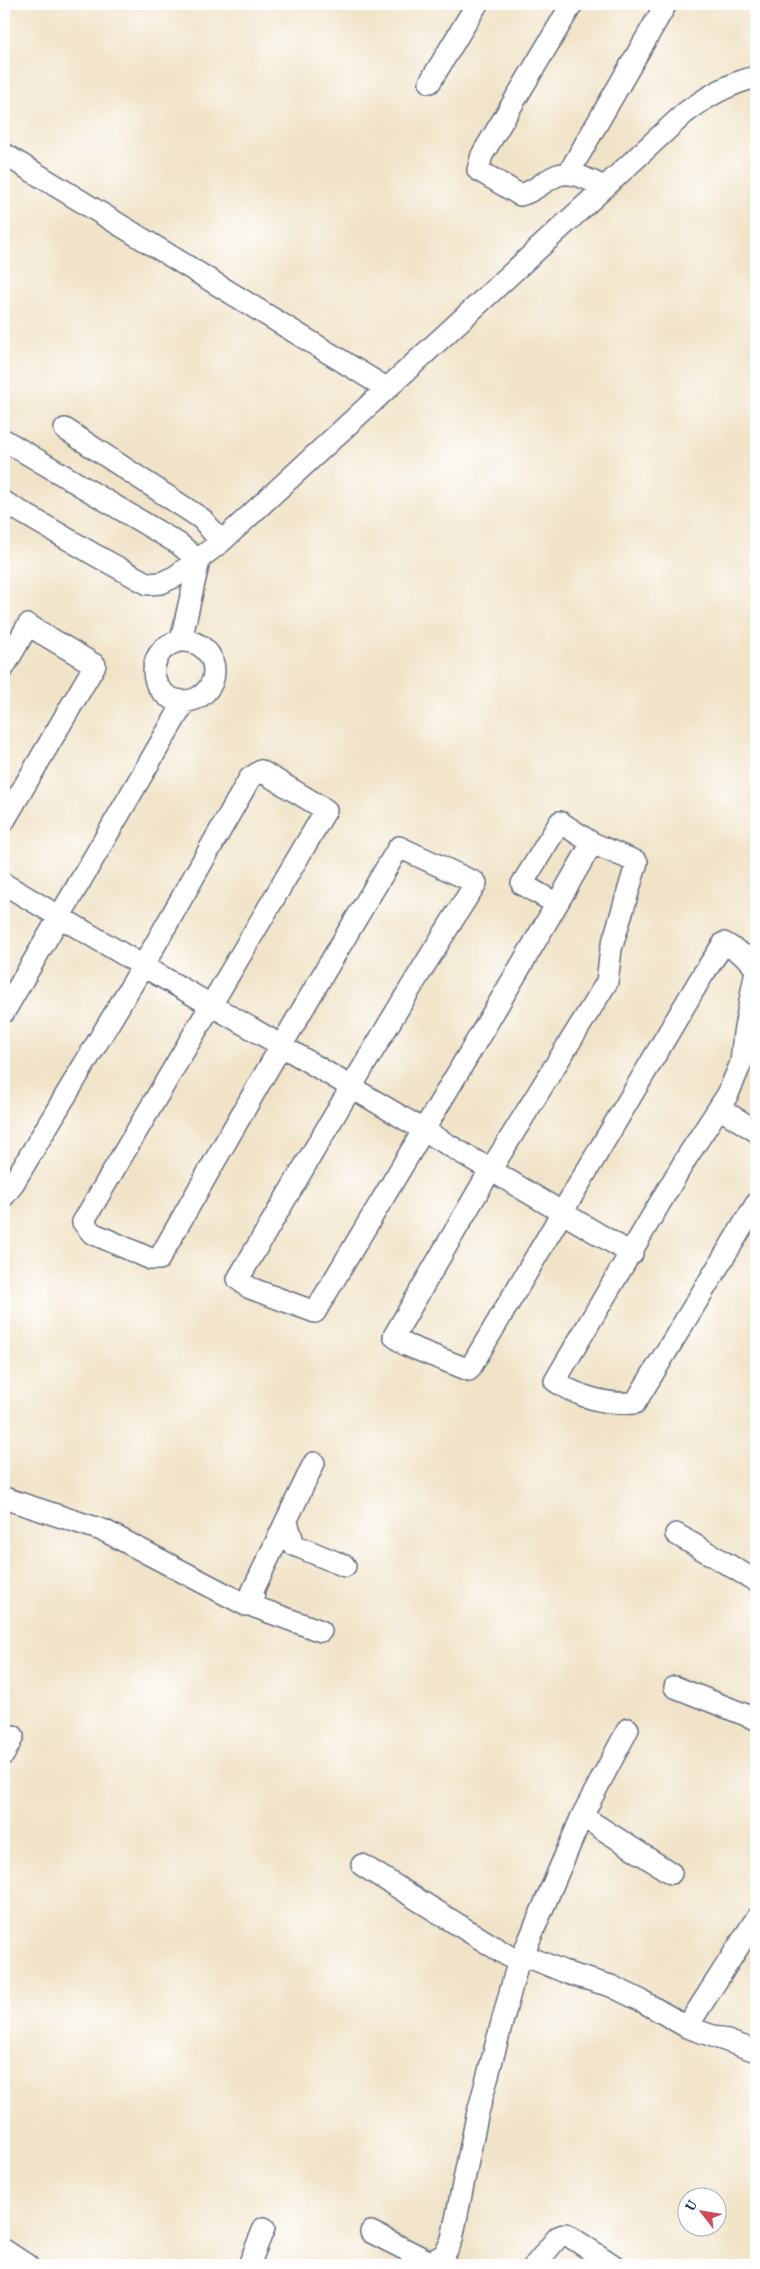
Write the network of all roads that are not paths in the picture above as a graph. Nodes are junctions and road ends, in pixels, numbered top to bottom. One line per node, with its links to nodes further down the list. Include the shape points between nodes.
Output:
1 (477, 4): 5 (street)
2 (572, 4): 7 (street, via 478,164 478,170 483,174 520,195 558,175)
3 (666, 4): 7 (street)
4 (753, 80): 8 (street, via 715,91 685,113)
5 (430, 82)
6 (4, 154): 9 (street)
7 (568, 174): 8 (street)
8 (604, 188): 9 (street)
9 (386, 388): 13 (street)
10 (65, 429): 13 (street, via 202,520)
11 (4, 440): 14 (street, via 179,544)
12 (4, 502): 14 (street, via 148,584 168,581)
13 (221, 542): 14 (street)
14 (199, 560): 15 (street)
15 (181, 640): 17 (street, via 163,648 154,664 154,674 161,692); 17 (street, via 206,650 214,667 210,686 196,699)
16 (4, 667): 18 (street, via 28,625 95,664)
17 (185, 702): 22 (street)
18 (4, 821)
19 (592, 843): 21 (street); 21 (street, via 560,822 522,884); 31 (street, via 637,862 611,949 607,982)
20 (4, 884): 22 (street)
21 (557, 904): 29 (street)
22 (59, 915): 23 (street); 25 (street)
23 (143, 966): 24 (street); 24 (street, via 250,778 261,771 326,810); 32 (street)
24 (210, 1004): 26 (street); 26 (street, via 83,1222 92,1233 159,1260)
25 (4, 1012)
26 (282, 1046): 27 (street); 27 (street, via 399,847 476,883)
27 (350, 1086): 29 (street); 29 (street, via 238,1279 250,1288 315,1312)
28 (719, 1108): 30 (street); 34 (street, via 741,1063 756,970 748,958 724,943); 35 (street)
29 (424, 1129): 31 (street)
30 (756, 1131)
31 (491, 1169): 34 (street); 34 (street, via 394,1336 406,1345 469,1370)
32 (4, 1196)
33 (756, 1204): 35 (street, via 635,1403 621,1404 574,1394 555,1381)
34 (562, 1212): 35 (street)
35 (632, 1254)
36 (314, 1463): 38 (street)
37 (4, 1498): 42 (street, via 105,1531 246,1605)
38 (286, 1522): 40 (street, via 294,1545); 42 (street)
39 (676, 1534): 41 (street)
40 (345, 1566)
41 (756, 1581)
42 (254, 1590): 43 (street, via 255,1607)
43 (321, 1630)
44 (674, 1687): 45 (street)
45 (756, 1719)
46 (628, 1730): 47 (street)
47 (582, 1816): 49 (street); 51 (street)
48 (362, 1865): 51 (street, via 510,1957)
49 (671, 1873)
50 (756, 1919): 52 (street)
51 (523, 1959): 52 (street, via 619,1989); 55 (street, via 477,2116 447,2252 439,2260 428,2261)
52 (687, 2027): 53 (street)
53 (756, 2051)
54 (264, 2228): 58 (street)
55 (371, 2232)
56 (4, 2250): 57 (street)
57 (27, 2265)
58 (249, 2265)
59 (536, 2265): 60 (street, via 558,2237 566,2234)
60 (613, 2265)

